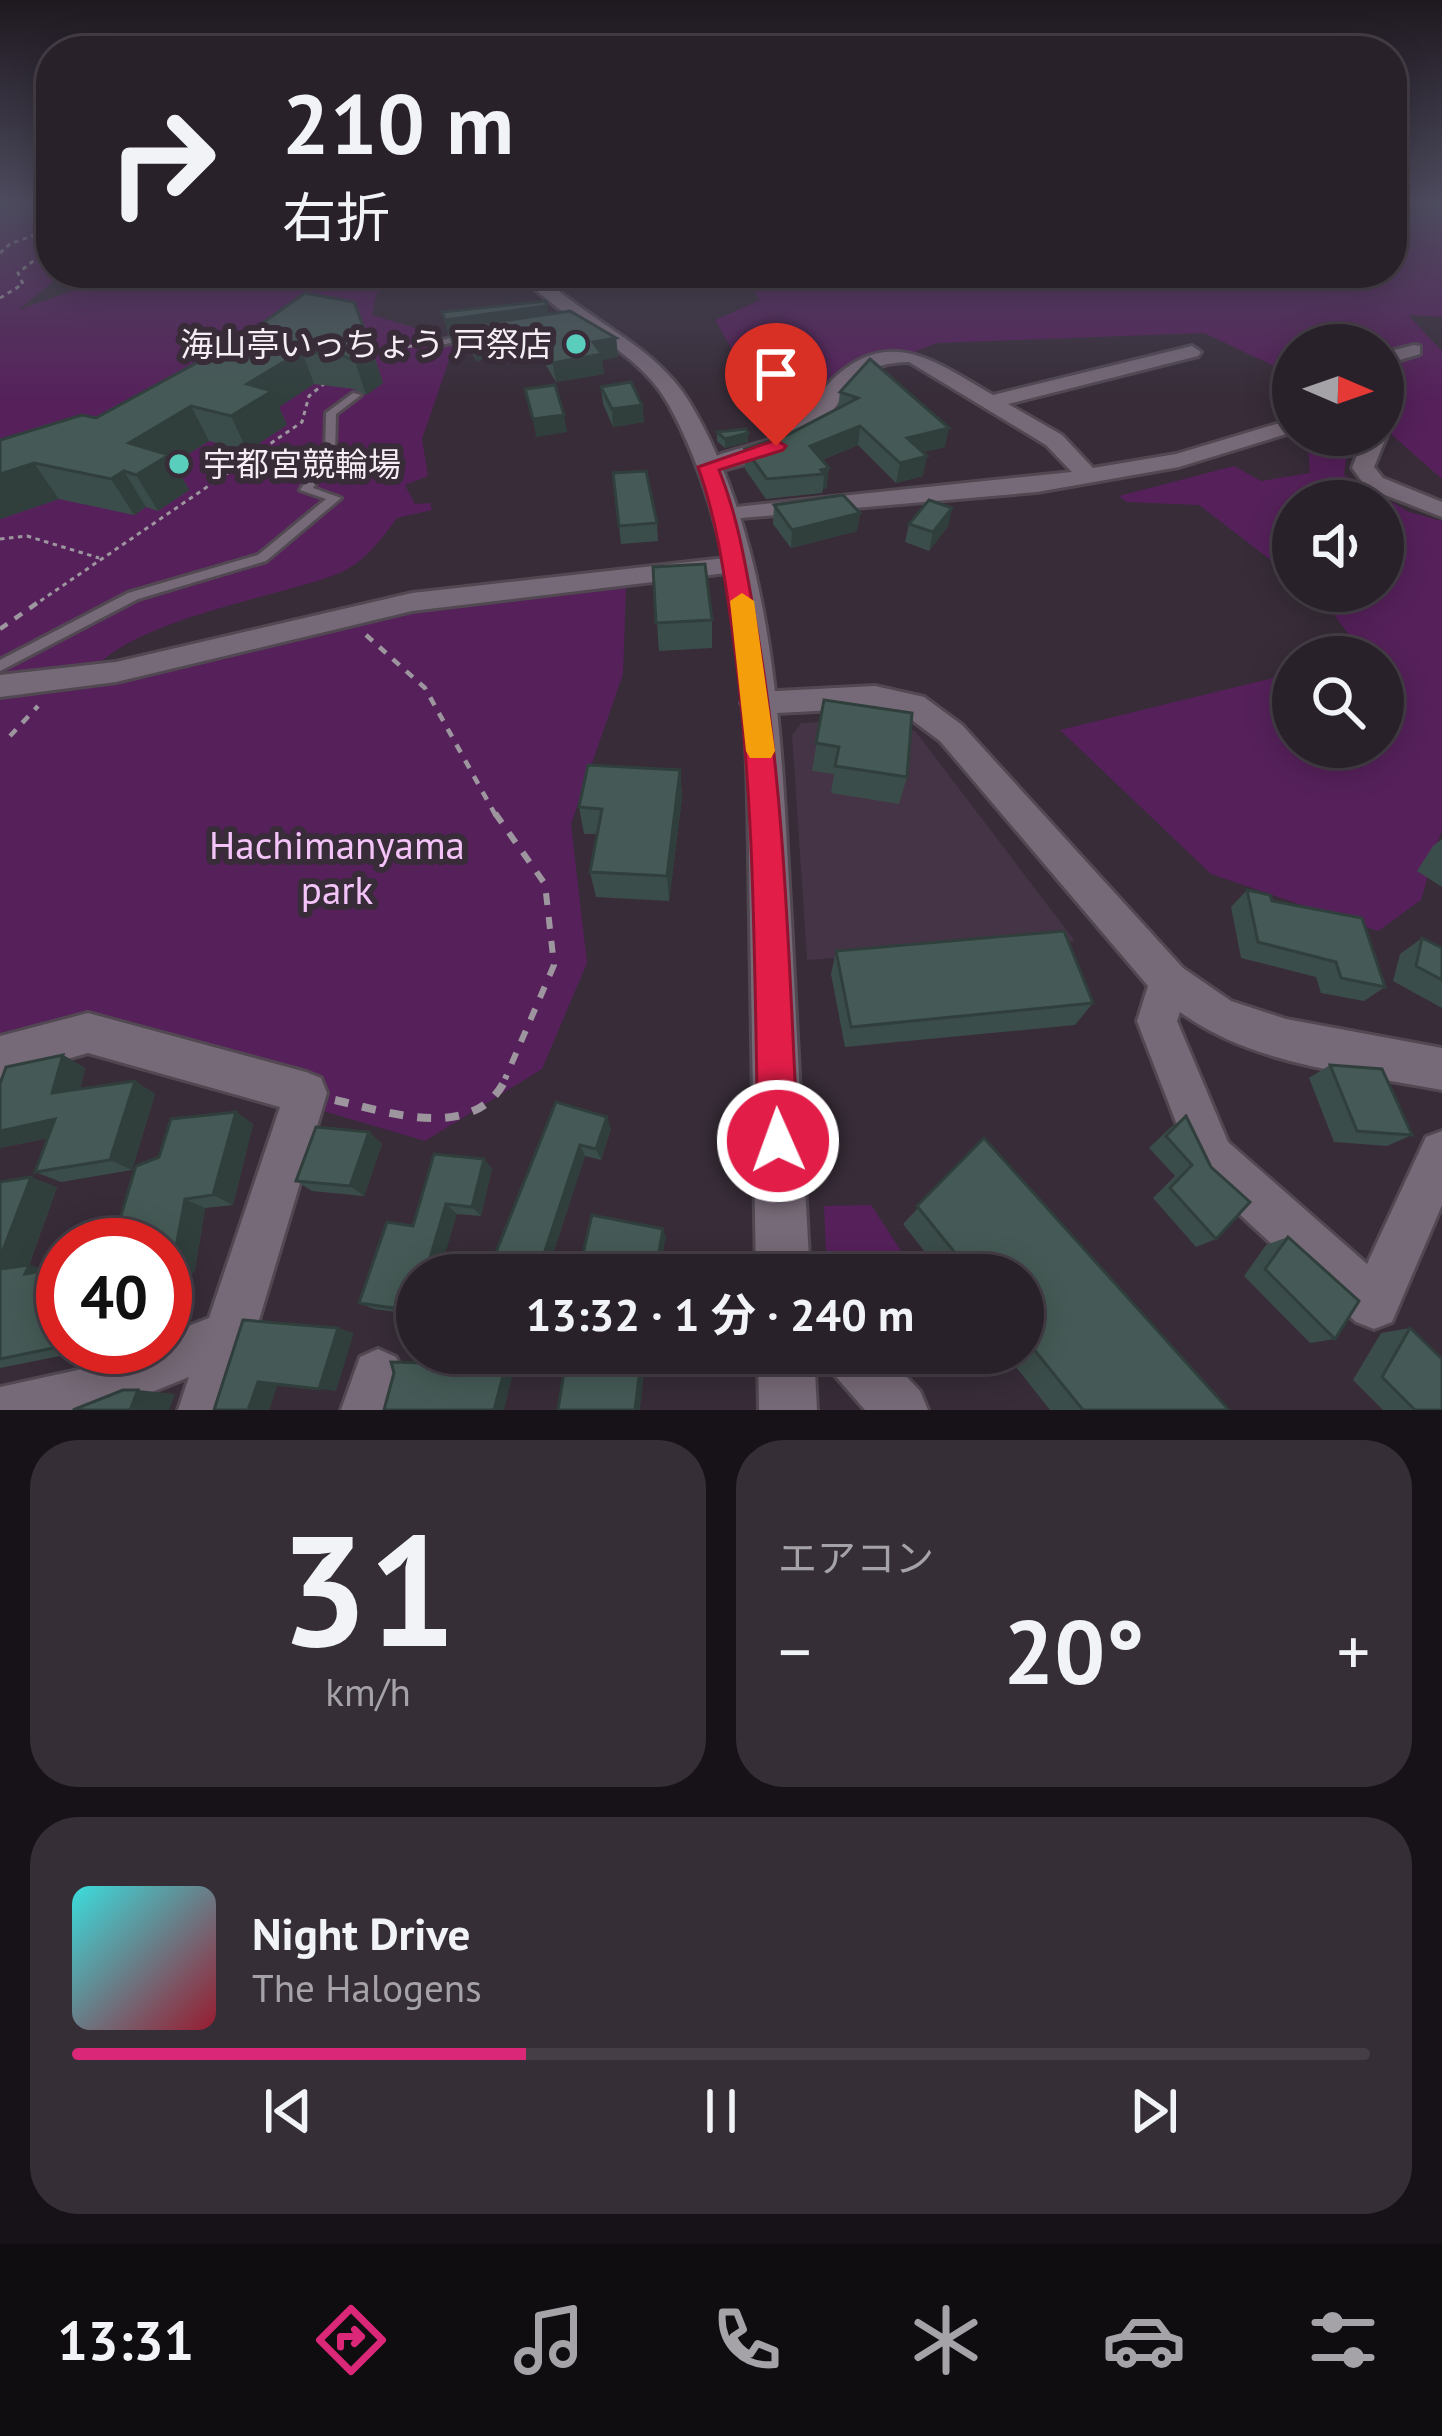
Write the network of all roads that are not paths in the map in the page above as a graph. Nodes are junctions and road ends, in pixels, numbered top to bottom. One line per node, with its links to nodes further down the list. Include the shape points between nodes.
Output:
1 (543, 288): 13 (street, via 575,322 632,350 664,382)
2 (471, 336): 3 (lane)
3 (437, 343)
4 (1414, 350): 6 (street)
5 (1192, 352): 8 (street)
6 (1404, 353)
7 (356, 395): 18 (lane, via 331,413 330,454 306,490 335,498 262,558 133,596)
8 (991, 402): 13 (street, via 913,356 891,355 832,390 813,423 776,446); 14 (street, via 1054,440)
9 (1272, 419): 11 (street)
10 (1272, 431): 11 (street)
11 (1252, 438): 14 (street)
12 (1368, 456): 15 (street, via 1363,468 1375,483)
13 (708, 467): 16 (street)
14 (1088, 476): 16 (street)
15 (1442, 510)
16 (726, 515): 17 (street)
17 (734, 565): 19 (street, via 412,602 116,672); 20 (street)
18 (0, 666)
19 (0, 686)
20 (756, 703): 21 (street, via 875,697 913,705 950,733); 25 (street)
21 (1168, 981): 23 (street, via 1220,1017 1286,1040); 24 (street, via 1157,1021 1212,1157 1374,1304)
22 (0, 1057): 26 (street, via 88,1033 306,1093)
23 (1442, 1069)
24 (1442, 1153)
25 (782, 1254)
26 (230, 1335): 29 (street, via 78,1396); 30 (street)
27 (786, 1374): 31 (street)
28 (868, 1374): 32 (street)
29 (9, 1410)
30 (205, 1410)
31 (788, 1410)
32 (901, 1410)

